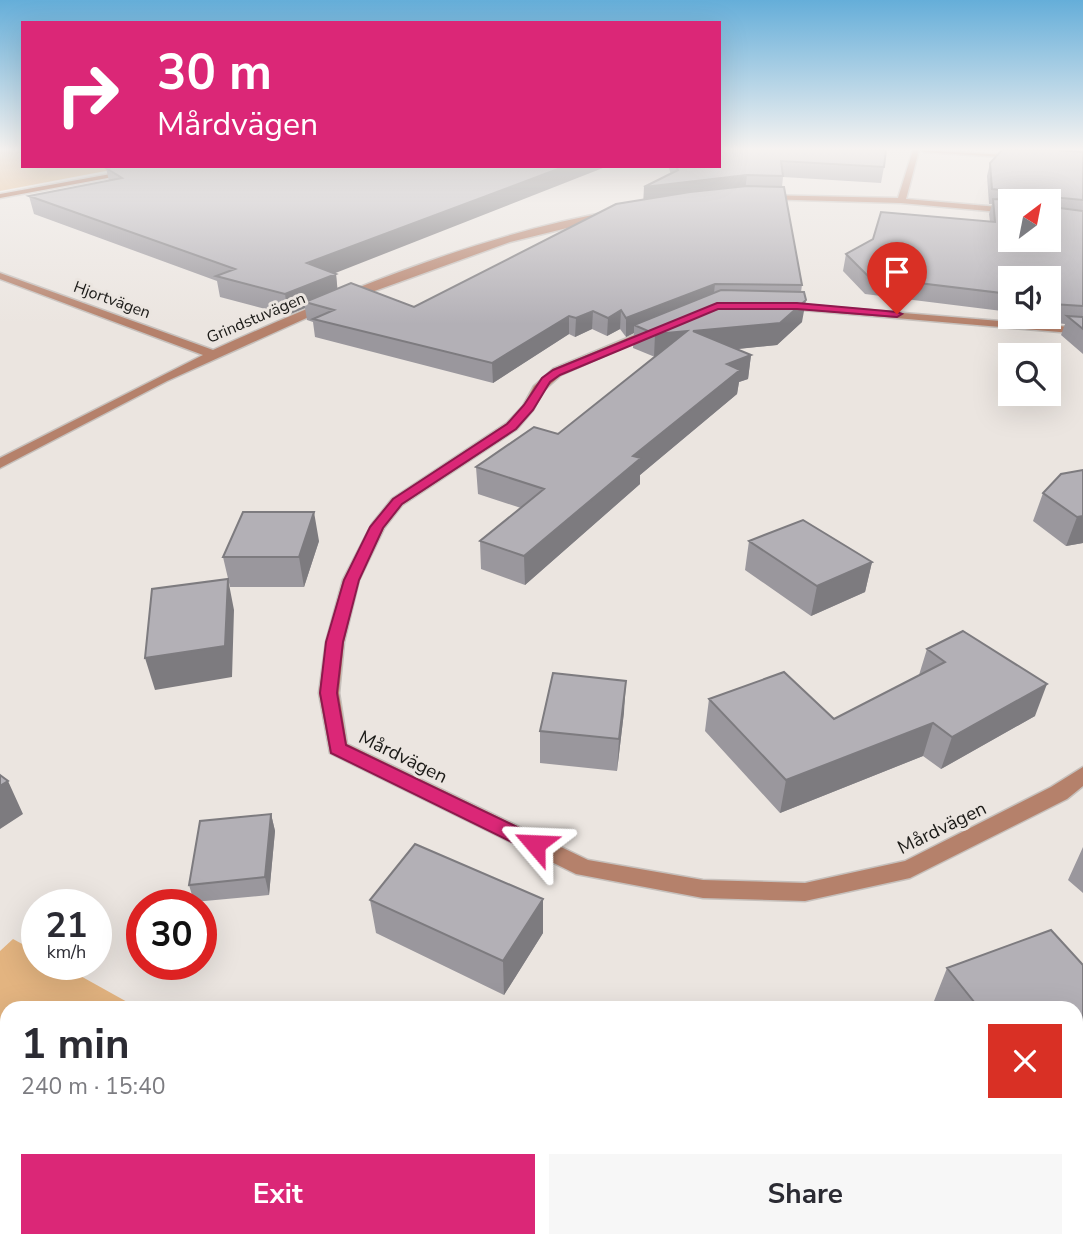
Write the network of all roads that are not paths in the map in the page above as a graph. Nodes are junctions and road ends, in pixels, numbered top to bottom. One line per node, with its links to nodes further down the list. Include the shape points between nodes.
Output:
1 (979, 208): 2 (street)
2 (998, 210)
3 (626, 212): 8 (street, Grindstuvägen, via 548,226 384,281)
4 (0, 276): 8 (street, Hjortvägen)
5 (770, 306): 7 (street)
6 (666, 326): 10 (street, Mårdvägen, via 556,372 512,426 397,502 377,527 351,580 335,642 329,693 337,748 584,868 703,889 805,892 910,869 1059,793)
7 (1083, 331)
8 (212, 354): 9 (street, Grindstuvägen)
9 (0, 464)
10 (1083, 775)

